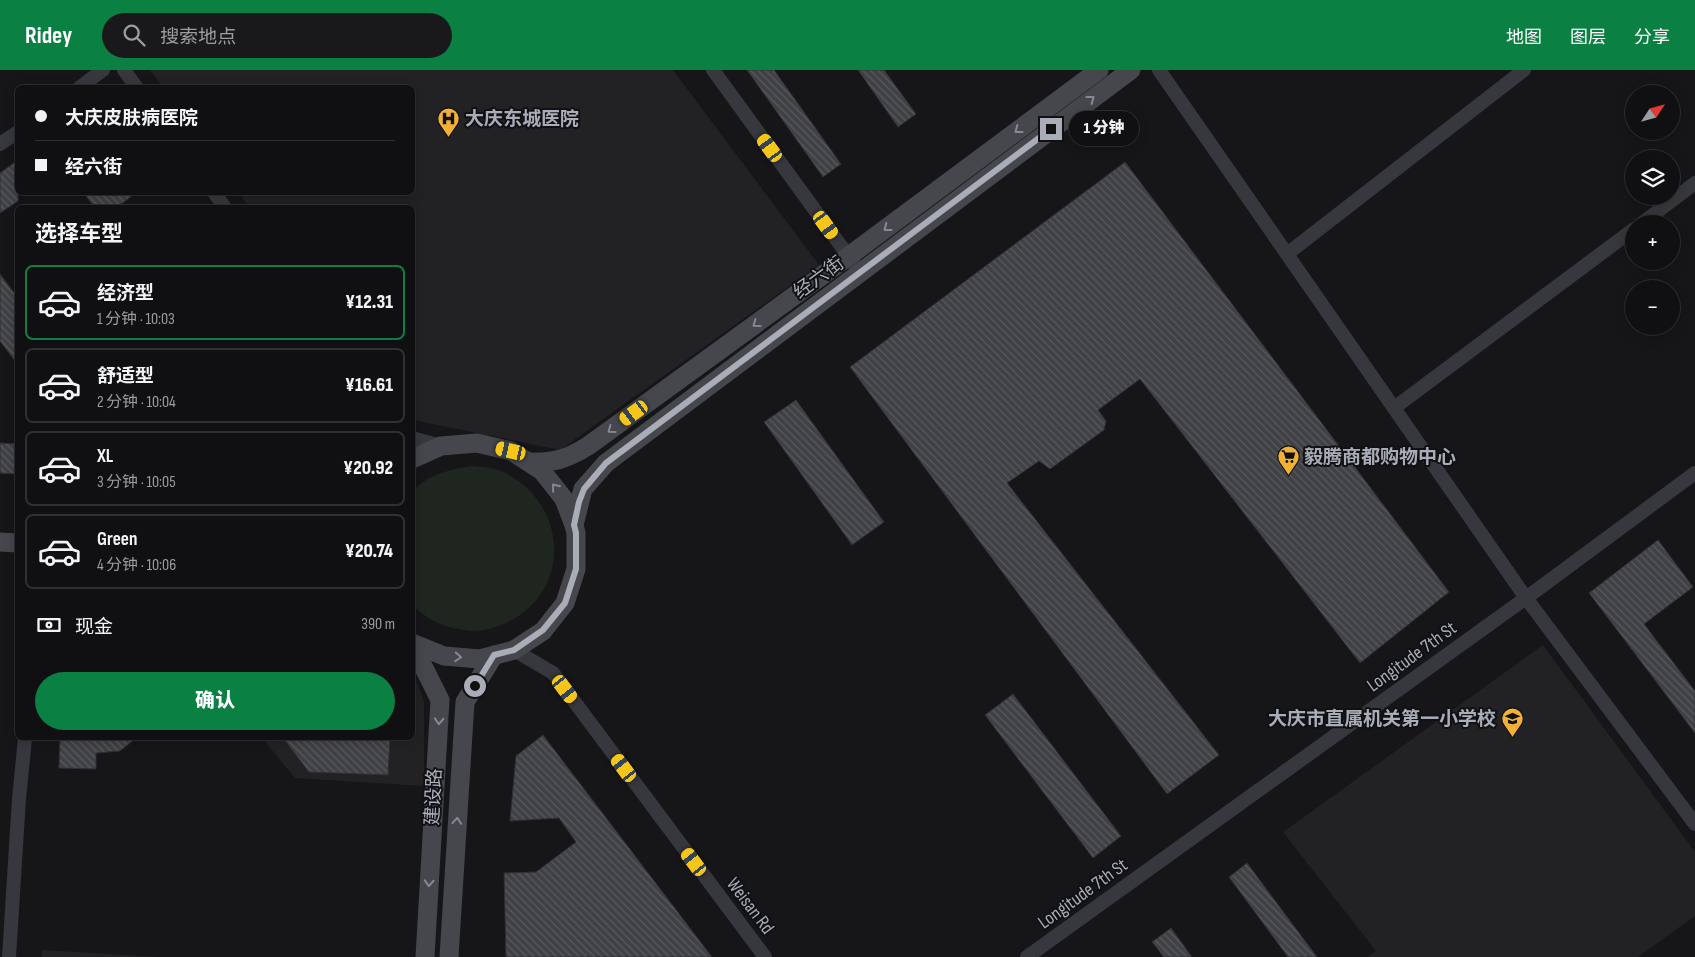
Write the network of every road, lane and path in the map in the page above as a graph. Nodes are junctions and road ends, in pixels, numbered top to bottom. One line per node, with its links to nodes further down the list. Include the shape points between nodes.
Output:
1 (103, 70): 8 (street)
2 (124, 70): 9 (street)
3 (713, 70): 16 (street)
4 (1099, 70): 16 (main road, 经六街, one-way to 16)
5 (1131, 70): 17 (main road, 经六街, one-way to 5)
6 (1159, 70): 15 (street)
7 (1524, 70): 15 (street)
8 (83, 85)
9 (135, 85)
10 (15, 134): 11 (street)
11 (0, 144)
12 (1695, 184): 13 (street)
13 (1653, 215)
14 (1625, 236): 18 (street)
15 (1287, 254): 18 (street)
16 (849, 256): 17 (street); 22 (main road, 经六街, one-way to 22, via 588,446 557,461)
17 (860, 272): 24 (main road, 经六街, via 606,463 584,489)
18 (1394, 408): 27 (street)
19 (415, 439): 20 (street)
20 (441, 446): 21 (main road); 22 (main road, via 477,443 511,451)
21 (415, 458)
22 (529, 462): 24 (main road, one-way to 22, via 564,499 542,471)
23 (1695, 473): 27 (street, Longitude 7th St)
24 (574, 525): 30 (main road, via 576,569 565,603 543,630)
25 (0, 542): 26 (main road)
26 (15, 543)
27 (1526, 598): 33 (street); 38 (street, Longitude 7th St)
28 (415, 644): 31 (main road, one-way to 31, via 444,656 480,659)
29 (415, 649): 35 (main road, 建设路, one-way to 35, via 440,700)
30 (514, 650): 31 (main road); 37 (street, Weisan Rd, via 553,673)
31 (494, 655): 36 (main road, 建设路, one-way to 31, via 465,702)
32 (25, 740): 34 (street)
33 (1695, 824)
34 (9, 957)
35 (425, 957)
36 (449, 957)
37 (765, 957)
38 (1027, 957)

